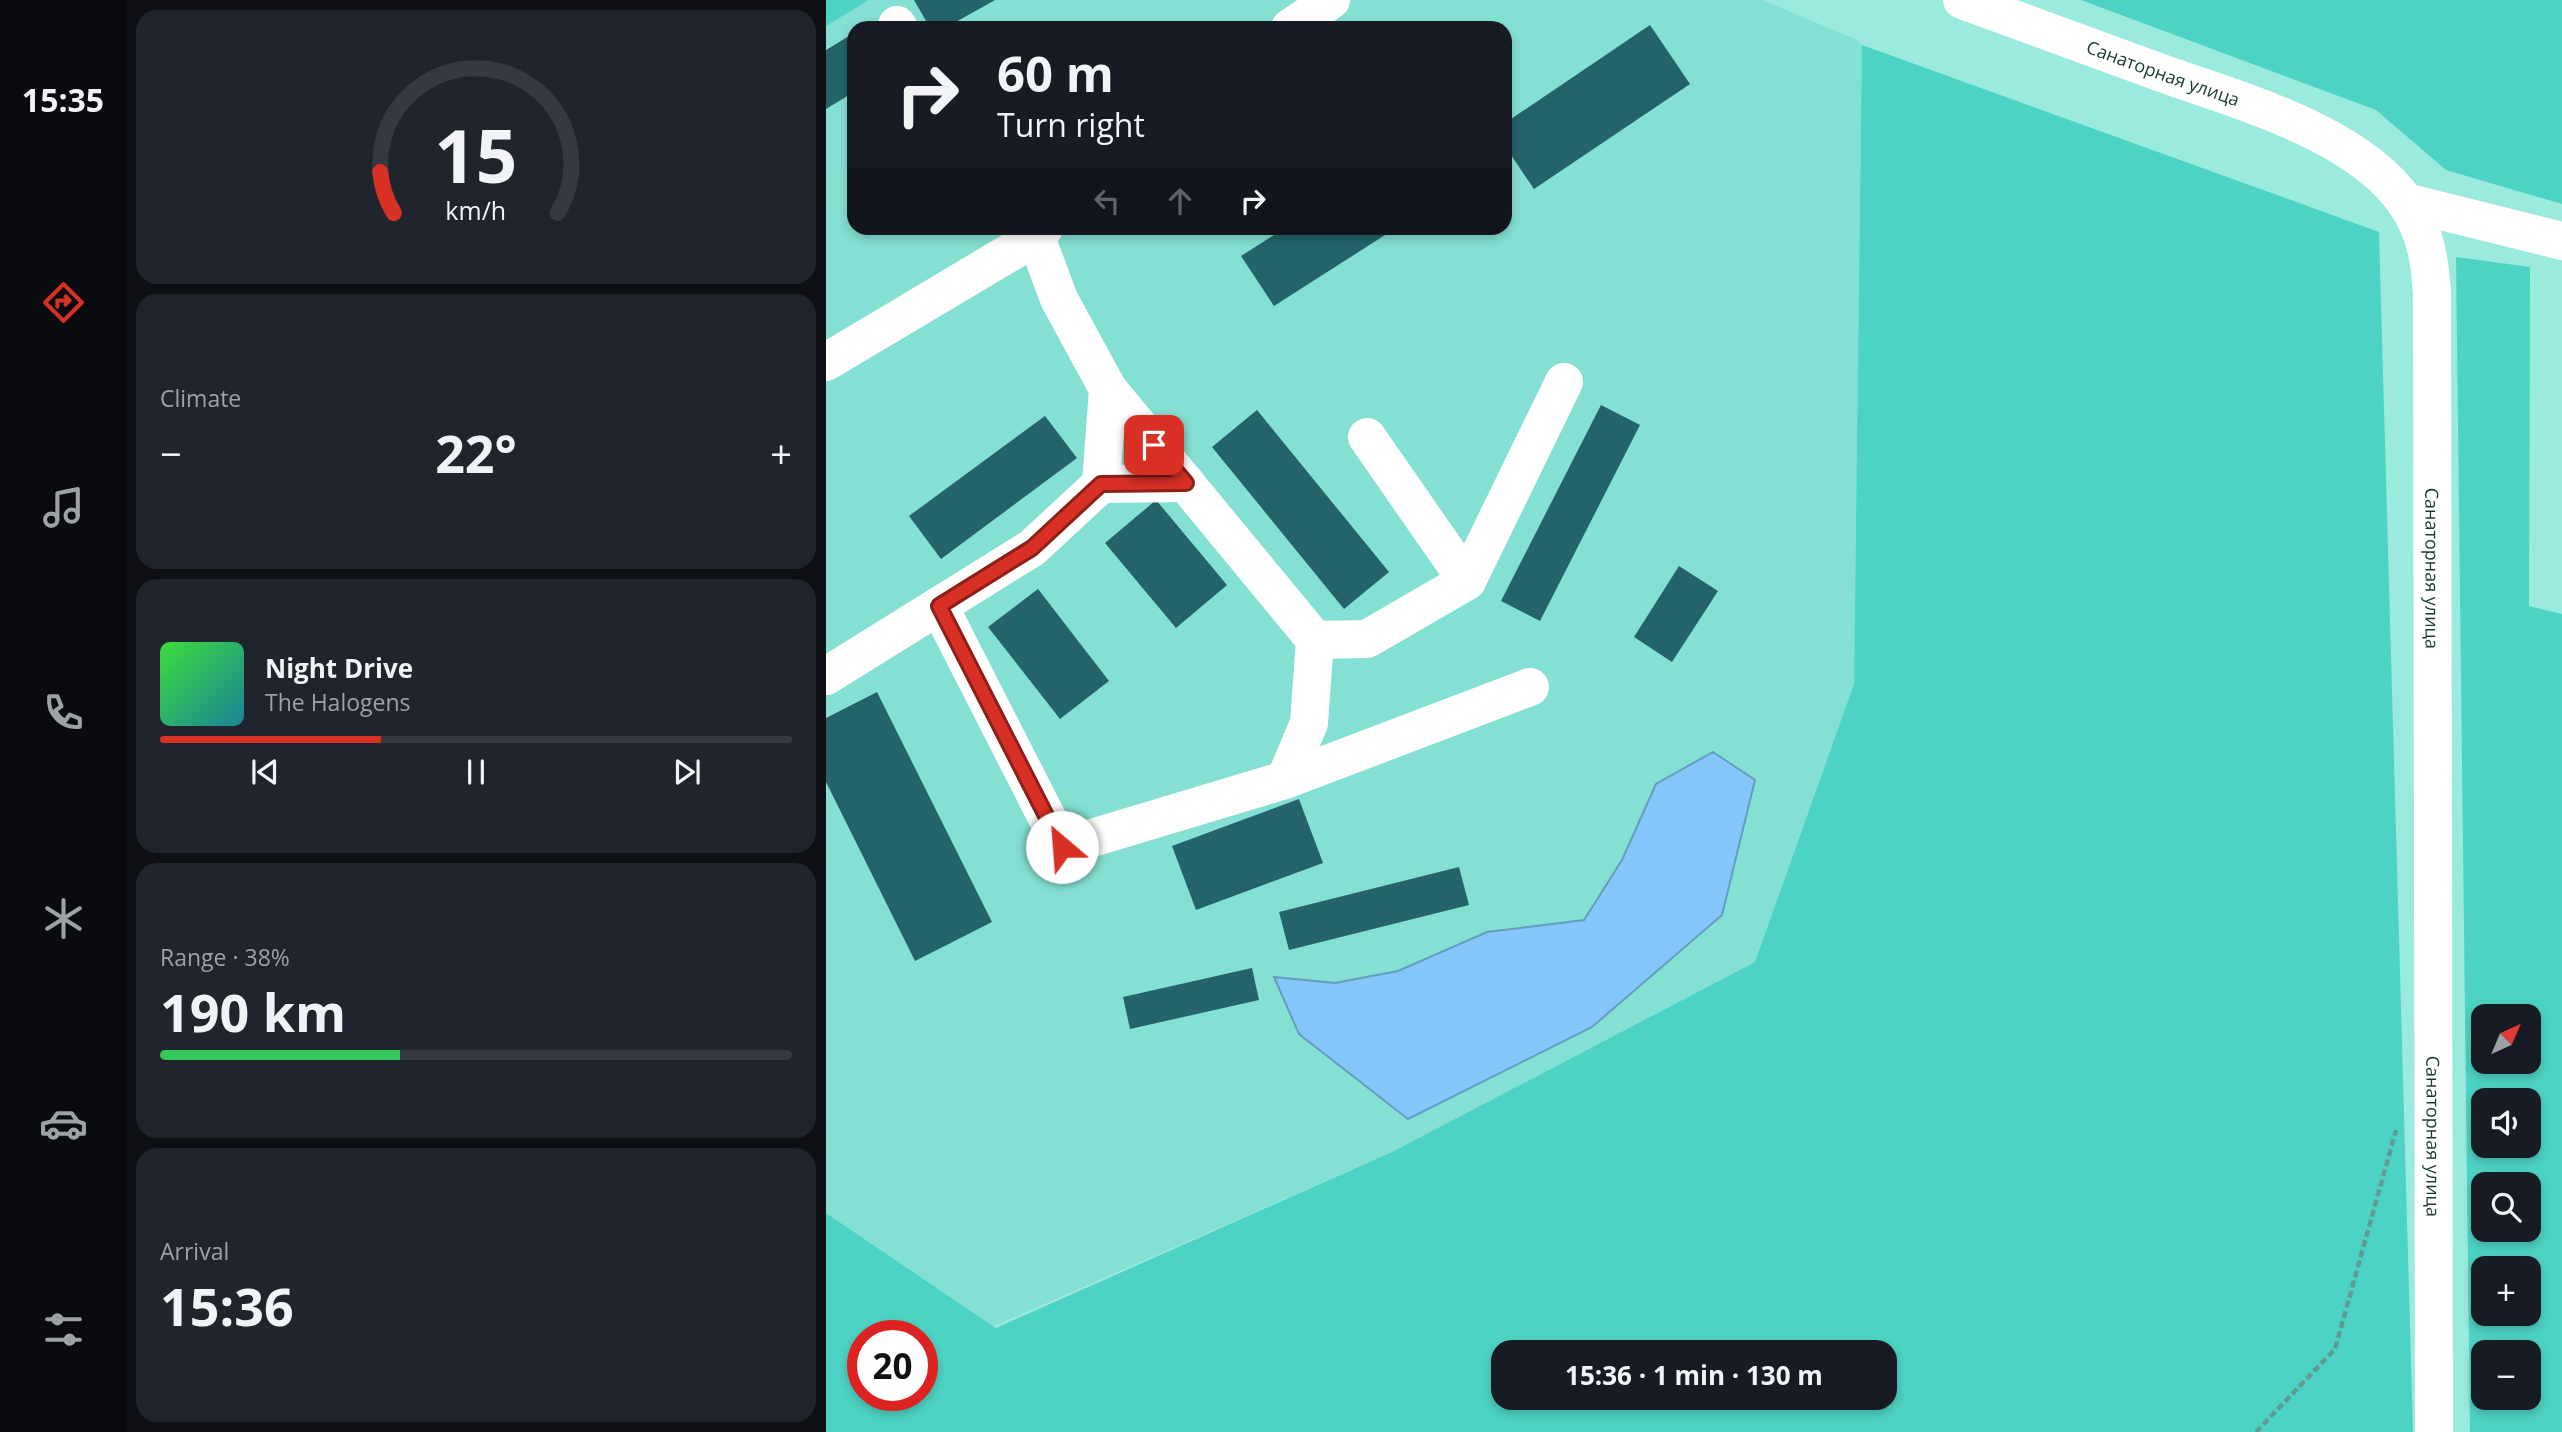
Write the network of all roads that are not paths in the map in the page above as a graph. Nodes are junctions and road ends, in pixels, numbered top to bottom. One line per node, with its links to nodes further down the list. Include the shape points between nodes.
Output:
1 (1331, 0): 3 (street)
2 (1962, 0): 4 (street, Санаторная улица, via 2259,108 2332,140 2371,165)
3 (1300, 21)
4 (2405, 202): 7 (street); 20 (street, Санаторная улица, via 2426,246 2432,293)
5 (1029, 235): 8 (street)
6 (1036, 235): 10 (street, via 1059,299)
7 (2562, 241)
8 (826, 362)
9 (1564, 382): 14 (street)
10 (1108, 389): 12 (street); 13 (street)
11 (1367, 436): 14 (street)
12 (1186, 483): 13 (street); 16 (street)
13 (1101, 484): 15 (street, via 1032,548)
14 (1467, 580): 16 (street, via 1367,639)
15 (939, 606): 17 (street); 19 (street, via 1062,847)
16 (1315, 640): 19 (street, via 1309,723)
17 (826, 676)
18 (1530, 687): 19 (street)
19 (1285, 780)
20 (2434, 1432)

